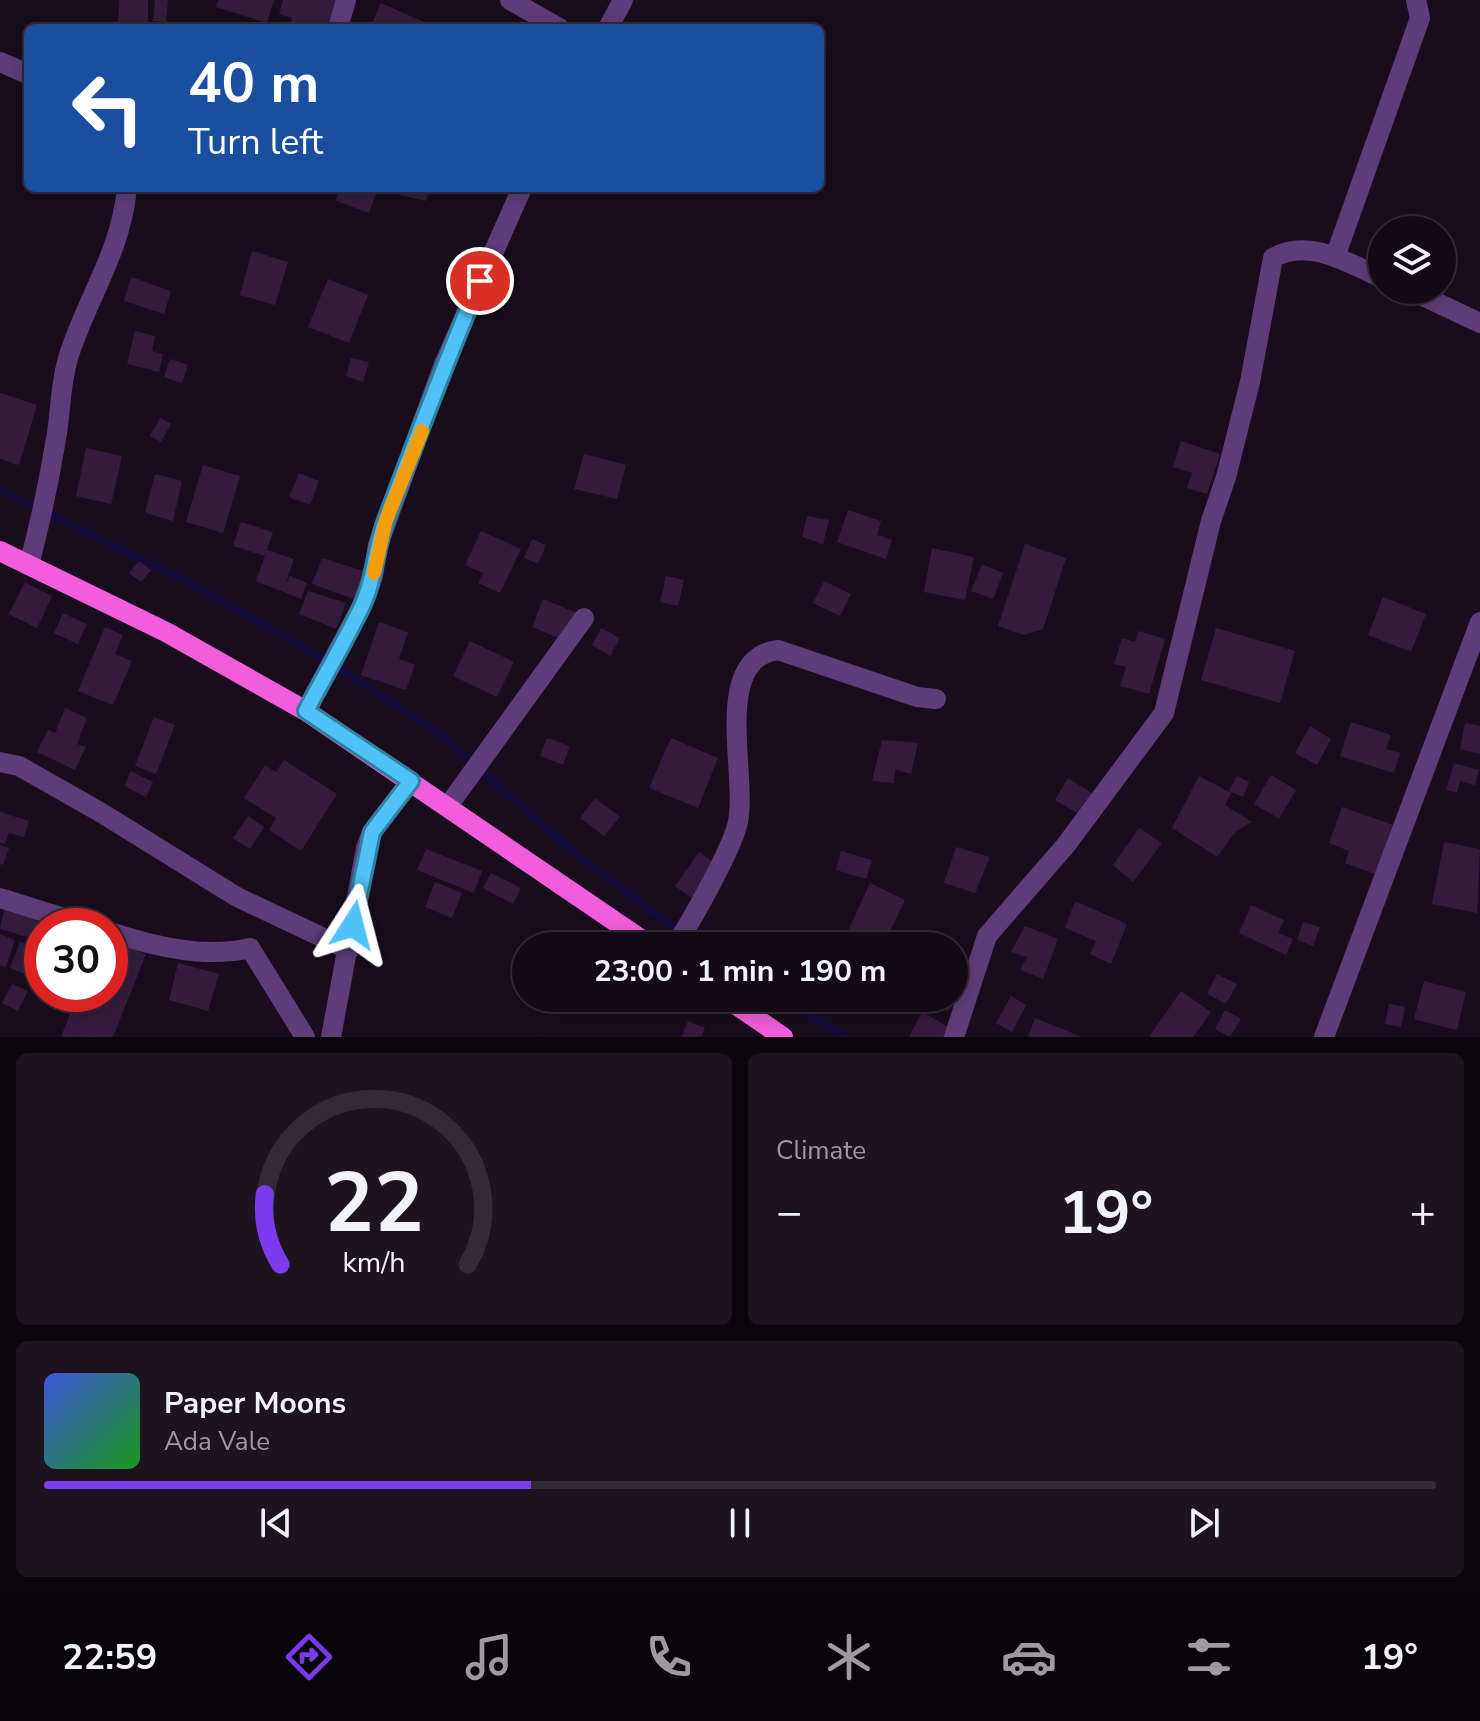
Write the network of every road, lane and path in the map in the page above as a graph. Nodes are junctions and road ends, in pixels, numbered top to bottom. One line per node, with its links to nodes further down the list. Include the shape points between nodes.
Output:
1 (346, 0): 5 (street)
2 (510, 0): 6 (street)
3 (623, 0): 7 (street)
4 (1416, 0): 12 (street, via 1420,18)
5 (339, 24)
6 (552, 24)
7 (610, 24)
8 (0, 62): 9 (street)
9 (24, 72)
10 (126, 192): 17 (street, via 106,274 69,355)
11 (520, 192): 22 (street, via 444,364 378,545 361,608)
12 (1335, 257): 13 (street); 36 (street, via 1302,248 1273,258 1250,382 1164,713 1066,845 987,936)
13 (1368, 272)
14 (1440, 304): 15 (street)
15 (1480, 323)
16 (0, 551): 17 (main road)
17 (29, 565): 22 (main road, via 166,632)
18 (584, 618): 25 (street)
19 (1480, 622): 20 (street)
20 (1472, 658): 37 (street)
21 (936, 699): 29 (street, via 778,650 754,661 737,698 737,828)
22 (306, 711): 24 (main road)
23 (0, 762): 31 (street, via 33,774 237,897)
24 (411, 781): 25 (main road); 31 (street, via 372,832)
25 (448, 806): 28 (main road)
26 (0, 898): 27 (street)
27 (32, 908)
28 (631, 932)
29 (683, 932)
30 (128, 936): 33 (street, via 184,949 228,953 250,948)
31 (349, 950): 34 (street)
32 (746, 1012): 35 (main road)
33 (305, 1037)
34 (331, 1037)
35 (783, 1037)
36 (954, 1037)
37 (1324, 1037)

